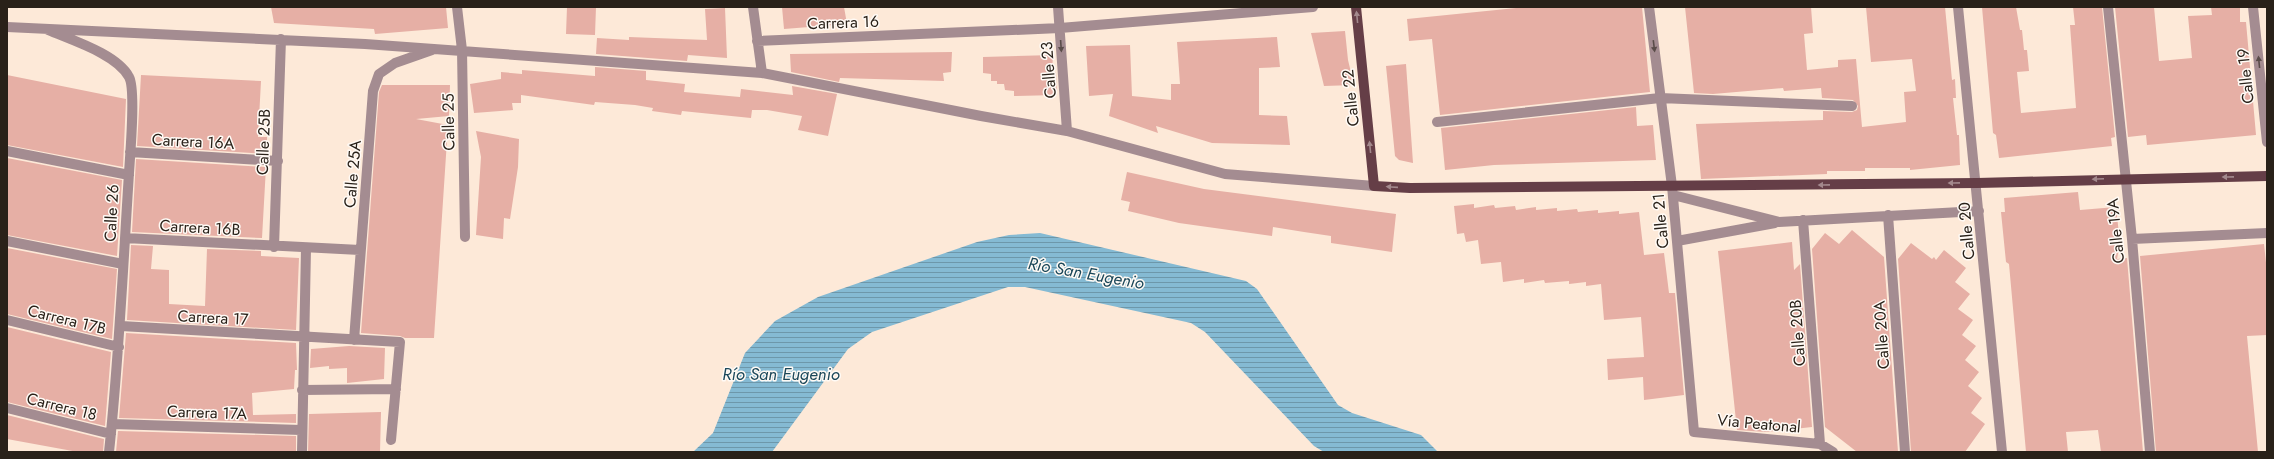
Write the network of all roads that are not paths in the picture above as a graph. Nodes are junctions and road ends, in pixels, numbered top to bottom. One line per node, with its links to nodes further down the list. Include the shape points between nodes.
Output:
1 (457, 7): 16 (street, Calle 25)
2 (753, 7): 14 (street)
3 (1058, 7): 12 (street, Calle 23)
4 (1313, 7): 12 (street, Carrera 16)
5 (1356, 7): 30 (main road, Calle 22, one-way to 5)
6 (1649, 7): 18 (street, Calle 21, one-way to 18)
7 (1958, 7): 29 (street, Calle 20)
8 (2108, 7): 28 (street, Calle 19A)
9 (2253, 7): 22 (street, Calle 19, one-way to 9)
10 (7, 26): 11 (street)
11 (43, 28): 13 (street); 24 (street, Calle 26, via 99,53 118,65 130,77)
12 (1060, 28): 14 (street, Carrera 16); 21 (street, Calle 23, one-way to 21)
13 (281, 39): 15 (street); 25 (street, Calle 25B)
14 (757, 40): 17 (street)
15 (437, 48): 16 (street); 44 (street, Calle 25A, via 395,63 379,74 374,91)
16 (462, 50): 17 (street); 37 (street, Calle 25)
17 (762, 73): 21 (street)
18 (1660, 98): 19 (street); 20 (street); 31 (street, Calle 21)
19 (1852, 106)
20 (1437, 122)
21 (1067, 131): 30 (street, via 1225,174)
22 (2267, 142)
23 (7, 152): 26 (street)
24 (130, 152): 25 (street, Carrera 16A); 26 (street, Calle 26)
25 (278, 161): 42 (street, Calle 25B)
26 (129, 175): 38 (street, Calle 26)
27 (2267, 176): 28 (main road, one-way to 28)
28 (2125, 178): 29 (main road, one-way to 29); 39 (street, Calle 19A)
29 (1977, 183): 31 (main road, one-way to 31); 32 (street, Calle 20)
30 (1374, 186): 31 (main road, one-way to 30)
31 (1672, 191): 35 (street); 41 (street, Calle 21)
32 (1979, 211): 33 (street); 63 (street, Calle 20)
33 (1888, 215): 34 (street); 62 (street, Calle 20A)
34 (1803, 220): 35 (street); 58 (street, Calle 20B)
35 (1779, 222): 41 (street)
36 (2267, 233): 39 (street)
37 (465, 237)
38 (125, 238): 42 (street, Carrera 16B); 45 (street, Calle 26)
39 (2132, 238): 64 (street, Calle 19A)
40 (7, 241): 45 (street)
41 (1677, 241): 56 (street, Calle 21)
42 (274, 246): 43 (street)
43 (306, 248): 44 (street); 48 (street)
44 (360, 250): 49 (street, Calle 25A)
45 (123, 264): 47 (street, Calle 26)
46 (7, 320): 50 (street, Carrera 17B)
47 (121, 326): 48 (street, Carrera 17); 50 (street, Calle 26)
48 (303, 337): 49 (street, Carrera 17); 52 (street)
49 (354, 340): 51 (street, Carrera 17, via 400,342)
50 (119, 347): 54 (street, Calle 26)
51 (396, 389): 52 (street); 57 (street)
52 (302, 390): 55 (street)
53 (7, 408): 54 (street, Carrera 18)
54 (111, 429): 55 (street, Carrera 17A); 59 (street, Calle 26)
55 (301, 430): 60 (street)
56 (1694, 432): 58 (street, Vía Peatonal)
57 (391, 440)
58 (1820, 444): 61 (street)
59 (109, 452)
60 (302, 452)
61 (1833, 452)
62 (1904, 452)
63 (2002, 452)
64 (2150, 452)

